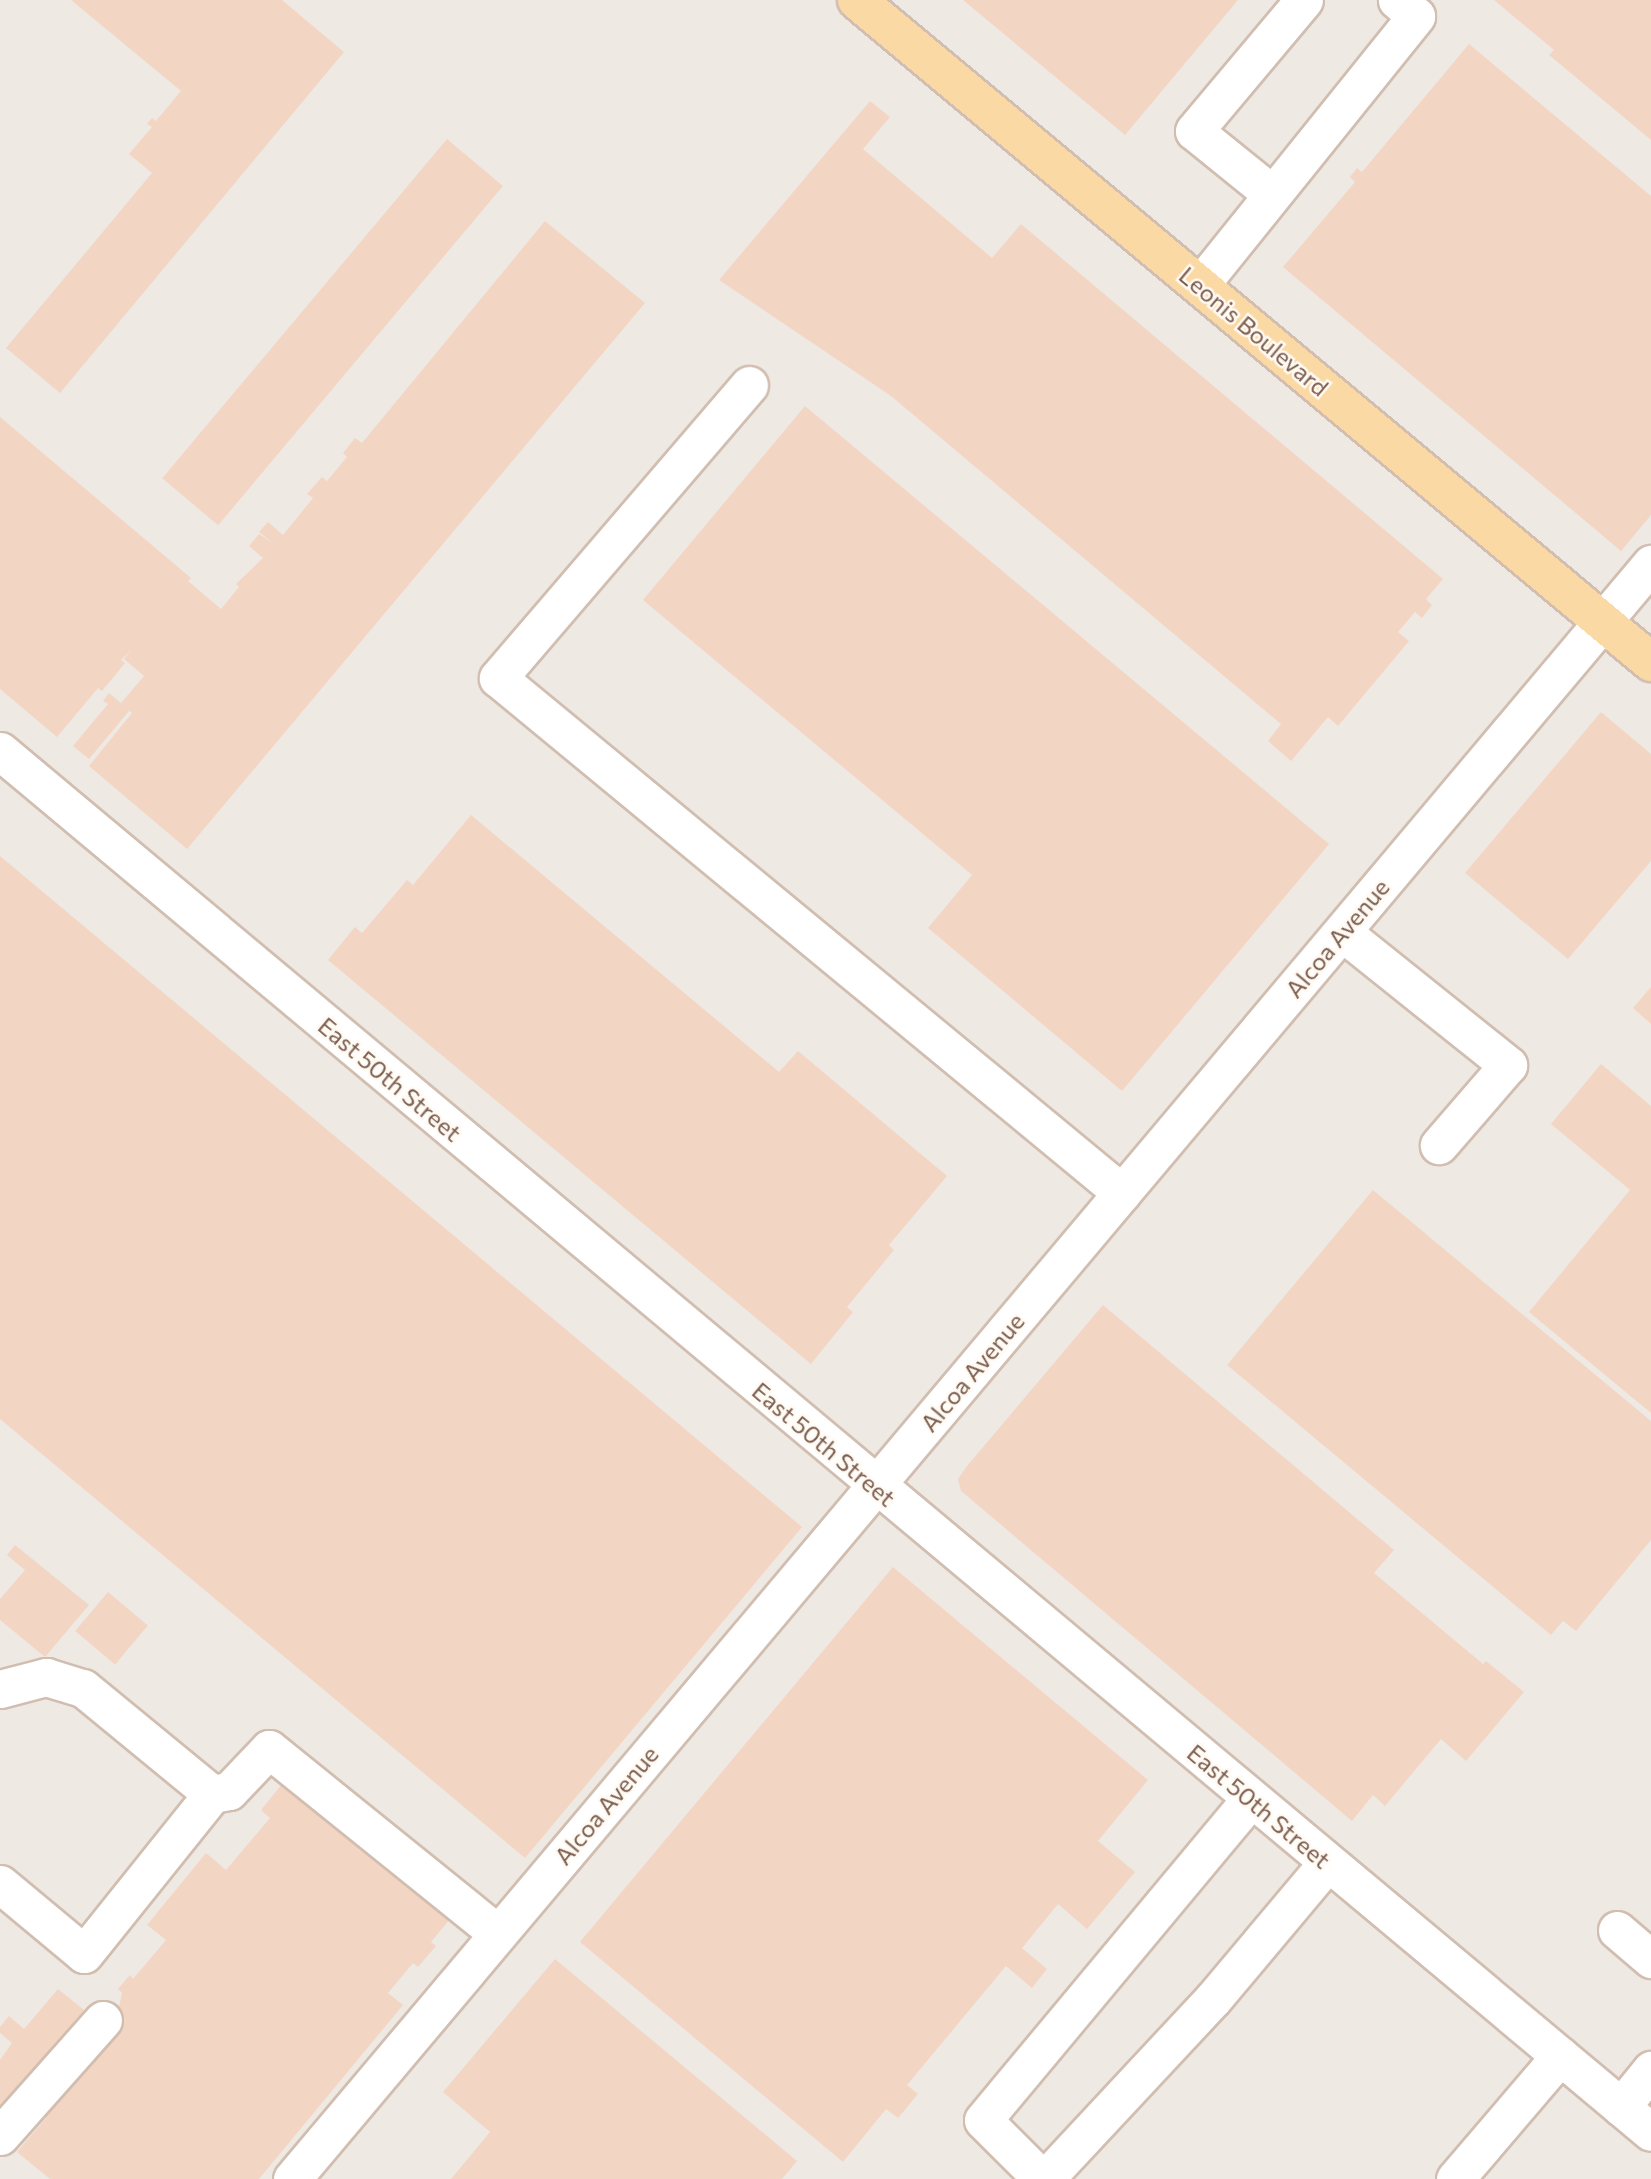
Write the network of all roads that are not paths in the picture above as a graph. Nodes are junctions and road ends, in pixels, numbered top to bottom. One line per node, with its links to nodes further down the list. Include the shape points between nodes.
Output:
1 (857, 0): 5 (main road, Leonis Boulevard)
2 (1304, 0): 4 (street, via 1194,131)
3 (1396, 0): 4 (street, via 1416,16)
4 (1272, 194): 5 (street)
5 (1200, 285): 8 (main road, Leonis Boulevard)
6 (749, 385): 13 (street, via 498,678)
7 (1651, 564): 8 (street, Alcoa Avenue)
8 (1603, 622): 9 (main road, Leonis Boulevard); 11 (street, Alcoa Avenue)
9 (1651, 662)
10 (0, 751): 14 (street, East 50th Street)
11 (1342, 932): 12 (street, via 1508,1065); 13 (street, Alcoa Avenue)
12 (1439, 1145)
13 (1122, 1193): 14 (street, Alcoa Avenue)
14 (875, 1487): 17 (street, East 50th Street); 21 (street, Alcoa Avenue)
15 (0, 1689): 16 (street, via 46,1677 83,1688)
16 (212, 1794): 19 (street, via 84,1954); 21 (street, via 229,1791 269,1749)
17 (1250, 1799): 18 (street, East 50th Street); 30 (street, via 983,2120)
18 (1328, 1863): 24 (street, East 50th Street); 30 (street, via 1213,1999)
19 (0, 1884)
20 (1617, 1930): 22 (street)
21 (498, 1934): 29 (street, Alcoa Avenue)
22 (1651, 1959)
23 (103, 2020): 28 (street)
24 (1560, 2056): 26 (street, East 50th Street); 31 (street)
25 (1651, 2070): 26 (street)
26 (1621, 2107): 27 (street, East 50th Street)
27 (1651, 2132)
28 (0, 2136)
29 (292, 2179)
30 (1044, 2179)
31 (1455, 2179)

